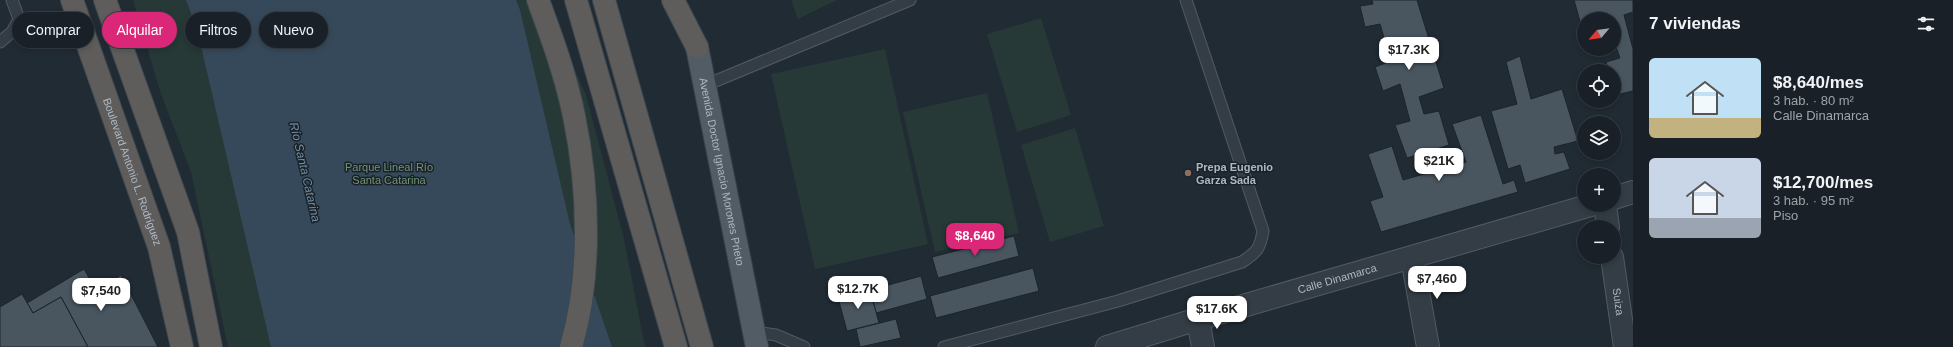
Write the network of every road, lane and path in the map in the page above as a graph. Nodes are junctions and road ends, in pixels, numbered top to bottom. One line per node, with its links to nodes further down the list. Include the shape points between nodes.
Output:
1 (12, 0): 11 (lane, via 20,19 12,32)
2 (72, 0): 21 (highway, Boulevard Antonio L. Rodríguez, via 159,247)
3 (105, 0): 22 (highway, via 188,232)
4 (538, 0): 23 (highway, via 558,52 574,116 583,179 586,246 578,323)
5 (576, 0): 24 (highway)
6 (604, 0): 25 (highway)
7 (673, 0): 12 (highway, Avenida Doctor Ignacio Morones Prieto)
8 (687, 0): 12 (highway)
9 (1186, 0): 27 (lane, via 1263,231 1261,245 1254,254 1242,262 1118,301)
10 (907, 1): 13 (lane)
11 (0, 42)
12 (697, 47): 13 (main road, Avenida Doctor Ignacio Morones Prieto)
13 (706, 86): 20 (main road, Avenida Doctor Ignacio Morones Prieto)
14 (1633, 192): 15 (street)
15 (1621, 196)
16 (1577, 209): 17 (street, Calle Dinamarca)
17 (1412, 258): 19 (street, Calle Dinamarca); 30 (street)
18 (1613, 264): 31 (street, Suiza)
19 (1198, 318): 28 (street, Calle Dinamarca); 29 (street)
20 (756, 340): 26 (lane, via 776,336)
21 (182, 347)
22 (211, 347)
23 (571, 347)
24 (676, 347)
25 (702, 347)
26 (804, 347)
27 (944, 347)
28 (1107, 347)
29 (1203, 347)
30 (1428, 347)
31 (1625, 347)

